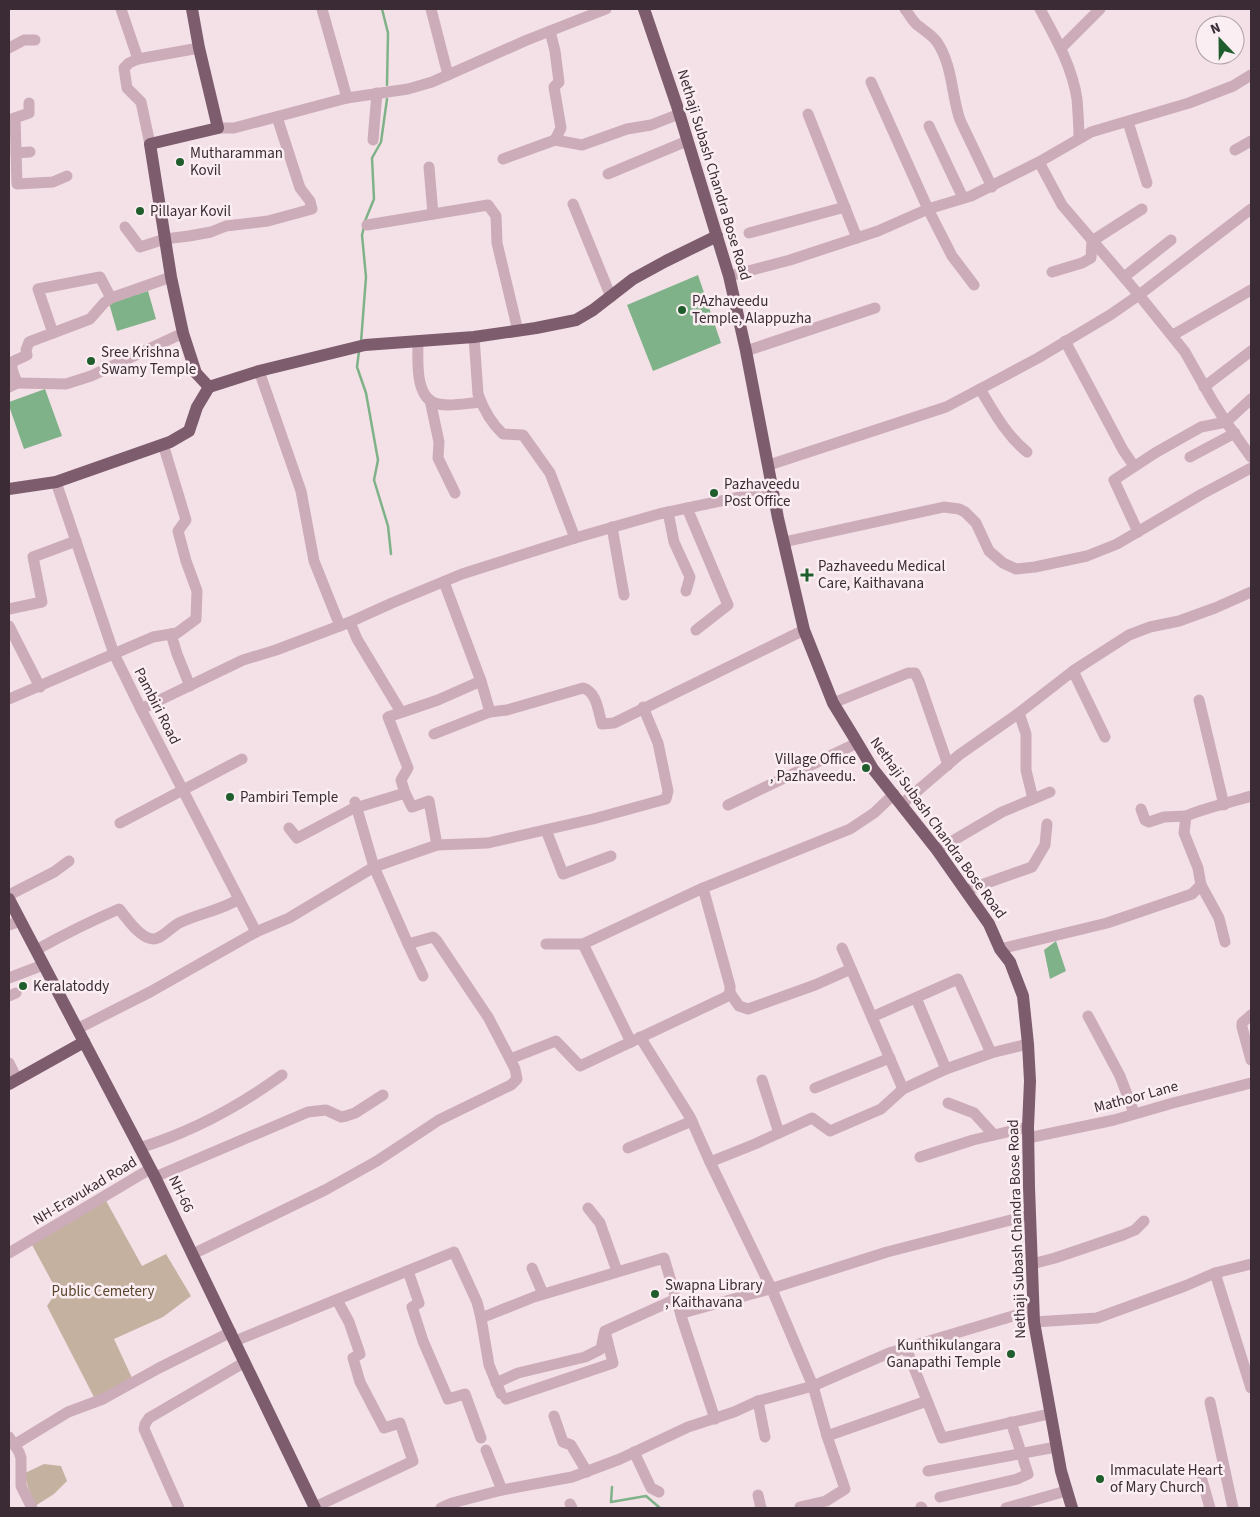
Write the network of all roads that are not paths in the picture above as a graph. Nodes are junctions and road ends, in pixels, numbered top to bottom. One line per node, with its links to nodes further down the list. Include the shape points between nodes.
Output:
1 (122, 9): 15 (street)
2 (192, 9): 13 (main road)
3 (322, 9): 20 (street)
4 (431, 9): 16 (street)
5 (606, 9): 10 (street)
6 (644, 9): 22 (main road, Nethaji Subash Chandra Bose Road)
7 (905, 9): 44 (street, via 915,23 936,41 943,53 952,79 956,110)
8 (1040, 9): 14 (street)
9 (1100, 9): 14 (street)
10 (550, 30): 16 (street); 31 (street, via 559,82 554,87 561,128)
11 (35, 40): 12 (street, via 24,40)
12 (9, 48)
13 (199, 48): 15 (street); 28 (main road)
14 (1061, 48): 29 (street, via 1077,99)
15 (138, 59): 34 (street, via 124,68 127,88 141,102)
16 (448, 75): 19 (street, via 408,89)
17 (1251, 75): 26 (street, via 1233,86 1189,103)
18 (871, 82): 48 (street)
19 (377, 93): 20 (street); 30 (street)
20 (347, 98): 24 (street)
21 (29, 103): 25 (street, via 29,113)
22 (679, 114): 31 (street, via 582,145); 32 (main road, Nethaji Subash Chandra Bose Road)
23 (808, 114): 47 (street)
24 (277, 117): 28 (street, via 234,128); 56 (street, via 300,188 312,209 268,221)
25 (12, 119): 37 (street)
26 (1128, 122): 29 (street); 43 (street)
27 (929, 126): 45 (street)
28 (218, 128): 34 (main road)
29 (1080, 138): 39 (street)
30 (373, 140)
31 (555, 140): 38 (street)
32 (687, 141): 41 (street); 55 (main road, Nethaji Subash Chandra Bose Road)
33 (1251, 141): 35 (street)
34 (150, 144): 56 (main road)
35 (1235, 150)
36 (30, 152): 37 (street)
37 (16, 153): 42 (street, via 17,184 53,182)
38 (503, 158)
39 (1039, 162): 44 (street); 59 (street, via 1062,205)
40 (429, 167): 51 (street)
41 (608, 174)
42 (67, 176)
43 (1147, 183)
44 (992, 187): 45 (street)
45 (963, 198): 48 (street)
46 (573, 204): 67 (street)
47 (845, 207): 54 (street); 57 (street)
48 (928, 209): 57 (street); 64 (street, via 952,256)
49 (1142, 209): 59 (street)
50 (1251, 209): 66 (street)
51 (433, 214): 52 (street); 70 (street, via 488,204 492,208)
52 (367, 225)
53 (125, 227): 56 (street, via 140,247)
54 (749, 233)
55 (717, 236): 61 (main road, Nethaji Subash Chandra Bose Road); 67 (main road, via 632,279)
56 (165, 238): 63 (main road)
57 (857, 238): 61 (street)
58 (1172, 240): 62 (street)
59 (1092, 241): 60 (street, via 1091,258 1082,264); 62 (street)
60 (1052, 272)
61 (729, 276): 77 (main road, Nethaji Subash Chandra Bose Road)
62 (1124, 276): 66 (street)
63 (171, 277): 68 (street); 72 (main road)
64 (974, 285)
65 (1251, 290): 73 (street)
66 (1139, 295): 73 (street); 76 (street)
67 (611, 297): 70 (main road, via 576,320)
68 (111, 298): 71 (street, via 90,319); 71 (street, via 100,277 38,289)
69 (875, 308): 77 (street)
70 (518, 331): 74 (main road)
71 (53, 333): 80 (street, via 29,342 27,355 12,362)
72 (183, 333): 80 (street, via 91,376 66,384); 81 (main road, via 196,373)
73 (1173, 335): 82 (street)
74 (474, 337): 75 (main road); 86 (street)
75 (418, 341): 79 (main road, via 364,345); 85 (street, via 419,376)
76 (1066, 341): 83 (street); 94 (street)
77 (746, 350): 93 (main road, Nethaji Subash Chandra Bose Road)
78 (1251, 351): 82 (street)
79 (259, 371): 81 (main road); 112 (street, via 301,491 314,561)
80 (13, 385)
81 (209, 387): 89 (main road, via 197,407 189,431)
82 (1204, 387): 87 (street)
83 (980, 389): 90 (street, via 1008,433); 93 (street, via 946,407)
84 (1251, 399): 87 (street)
85 (430, 400): 86 (street, via 440,404); 99 (street, via 439,442 438,458)
86 (481, 402): 104 (street, via 503,434 518,434 526,438 550,473)
87 (1226, 422): 88 (street); 94 (street, via 1201,427)
88 (1235, 433): 91 (street); 92 (street)
89 (163, 444): 96 (main road); 116 (street, via 186,520 178,532 197,590 196,619)
90 (1027, 452)
91 (1190, 457)
92 (1251, 457)
93 (769, 465): 98 (main road, Nethaji Subash Chandra Bose Road)
94 (1134, 466): 103 (street, via 1114,480)
95 (1251, 468): 103 (street)
96 (56, 482): 97 (main road); 105 (street, Pambiri Road)
97 (9, 489)
98 (773, 490): 100 (street); 106 (main road, Nethaji Subash Chandra Bose Road)
99 (455, 493)
100 (687, 508): 101 (street); 114 (street, via 728,605)
101 (668, 512): 102 (street); 108 (street, via 674,542 690,577)
102 (612, 527): 104 (street); 110 (street)
103 (1138, 532): 106 (street, via 1087,556 1016,569 989,552 976,523 959,509 944,508)
104 (575, 538): 107 (street)
105 (76, 541): 111 (street, via 33,558 42,602); 117 (street, Pambiri Road)
106 (784, 542): 115 (main road, Nethaji Subash Chandra Bose Road)
107 (444, 582): 112 (street); 119 (street)
108 (686, 591)
109 (1251, 592): 118 (street, via 1179,621 1140,630)
110 (624, 595)
111 (9, 609)
112 (345, 624): 121 (street, via 243,660); 127 (street)
113 (9, 626): 120 (street)
114 (696, 630)
115 (804, 630): 124 (main road, Nethaji Subash Chandra Bose Road); 125 (street)
116 (171, 634): 117 (street, via 153,637); 121 (street)
117 (114, 654): 120 (street); 126 (street, Pambiri Road)
118 (1073, 671): 129 (street); 131 (street)
119 (480, 682): 127 (street); 128 (street)
120 (40, 686): 122 (street)
121 (190, 686): 126 (street)
122 (9, 700)
123 (1199, 700): 143 (street)
124 (833, 703): 132 (main road, Nethaji Subash Chandra Bose Road); 134 (street, via 908,673 915,674)
125 (643, 708): 128 (street, via 614,723 602,724 594,696 583,688); 149 (street, via 658,743 668,791 666,799)
126 (141, 709): 135 (street, Pambiri Road)
127 (401, 712): 137 (street, via 388,717 408,768 401,780)
128 (490, 712): 130 (street)
129 (1019, 713): 134 (street); 140 (street, via 1026,734 1026,770)
130 (434, 734)
131 (1105, 737)
132 (857, 743): 139 (main road, Nethaji Subash Chandra Bose Road); 142 (street)
133 (242, 759): 135 (street)
134 (948, 765): 139 (street)
135 (183, 791): 146 (street); 159 (street, Pambiri Road)
136 (1050, 792): 140 (street)
137 (405, 793): 141 (street); 150 (street, via 412,807 429,801)
138 (1251, 796): 143 (street)
139 (898, 799): 151 (main road, Nethaji Subash Chandra Bose Road); 156 (street, via 850,829)
140 (1033, 799): 151 (street, via 1002,812)
141 (356, 804): 148 (street, via 297,838); 154 (street)
142 (728, 805)
143 (1224, 805): 145 (street, via 1208,807)
144 (1141, 809): 145 (street, via 1149,822 1164,817)
145 (1186, 816): 155 (street, via 1184,833)
146 (120, 823)
147 (1047, 824): 157 (street, via 1045,845 1032,867)
148 (289, 828)
149 (546, 830): 150 (street, via 488,843); 152 (street, via 563,874)
150 (437, 845): 154 (street)
151 (937, 850): 157 (main road, Nethaji Subash Chandra Bose Road)
152 (611, 856)
153 (69, 861): 158 (street)
154 (374, 867): 161 (street, via 289,918); 163 (street)
155 (1202, 885): 162 (street, via 1219,918); 167 (street, via 1192,894 1115,920)
156 (702, 888): 165 (street); 173 (street)
157 (967, 890): 167 (main road, Nethaji Subash Chandra Bose Road, via 989,924)
158 (9, 897): 160 (main road, NH-66)
159 (239, 899): 161 (street, Pambiri Road); 168 (street, via 228,906 196,914 151,939 141,934 119,908)
160 (15, 923): 168 (main road, NH-66)
161 (256, 932): 178 (street)
162 (1226, 942)
163 (408, 944): 171 (street); 184 (street, via 433,937 438,941 488,1017)
164 (546, 944): 165 (street)
165 (584, 944): 179 (street)
166 (842, 948): 170 (street)
167 (1000, 949): 181 (main road, Nethaji Subash Chandra Bose Road, via 1010,962 1023,996)
168 (36, 950): 169 (main road, NH-66)
169 (43, 965): 172 (street); 178 (main road, NH-66)
170 (851, 969): 173 (street, via 748,1009 739,1006); 177 (street)
171 (423, 976)
172 (9, 978)
173 (730, 993): 179 (street, via 722,1000)
174 (916, 998): 177 (street); 182 (street, via 958,978); 187 (street)
175 (1251, 1015): 185 (street, via 1242,1023)
176 (1088, 1016): 196 (street, via 1120,1076)
177 (872, 1017): 183 (street)
178 (77, 1029): 180 (main road, NH-66)
179 (636, 1039): 184 (street, via 580,1066 556,1041); 197 (street)
180 (84, 1042): 190 (main road); 201 (main road, NH-66)
181 (1028, 1044): 182 (street); 199 (main road, Nethaji Subash Chandra Bose Road)
182 (991, 1053): 187 (street)
183 (890, 1058): 192 (street); 193 (street)
184 (510, 1059): 210 (street, via 517,1074 511,1085 445,1116 326,1190)
185 (1251, 1060)
186 (9, 1063): 190 (street)
187 (946, 1070): 193 (street)
188 (282, 1075): 201 (street, via 226,1112 181,1134)
189 (762, 1080): 198 (street)
190 (13, 1081)
191 (1251, 1084): 196 (street, Mathoor Lane)
192 (815, 1088)
193 (903, 1089): 198 (street, via 881,1109 830,1132 812,1118)
194 (383, 1095): 205 (street, NH-Eravukad Road, via 355,1113 341,1117 326,1110 308,1112)
195 (948, 1103): 200 (street, via 974,1113)
196 (1134, 1113): 199 (street, Mathoor Lane, via 1114,1120)
197 (692, 1121): 202 (street); 204 (street)
198 (779, 1133): 204 (street)
199 (1028, 1133): 200 (street, Mathoor Lane); 207 (main road, Nethaji Subash Chandra Bose Road)
200 (994, 1135): 203 (street, Mathoor Lane)
201 (140, 1148): 205 (main road, NH-66)
202 (628, 1148)
203 (920, 1157)
204 (710, 1162): 217 (street)
205 (152, 1173): 209 (street, NH-Eravukad Road); 210 (main road, NH-66)
206 (588, 1208): 215 (street, via 600,1223)
207 (1030, 1215): 211 (main road, Nethaji Subash Chandra Bose Road); 217 (street, via 886,1252)
208 (1144, 1221): 211 (street, via 1123,1236)
209 (9, 1253)
210 (193, 1254): 225 (main road, NH-66)
211 (1032, 1264): 222 (main road, Nethaji Subash Chandra Bose Road)
212 (1251, 1264): 216 (street)
213 (532, 1268): 218 (street)
214 (408, 1271): 220 (street); 223 (street, via 454,1252); 240 (street, via 419,1303 412,1308 448,1399 465,1394)
215 (617, 1271): 218 (street); 219 (street, via 664,1258)
216 (1215, 1273): 222 (street, via 1097,1318); 230 (street)
217 (770, 1289): 221 (street); 229 (street)
218 (543, 1294): 223 (street)
219 (676, 1299): 221 (street); 224 (street)
220 (337, 1300): 225 (street); 256 (street, via 360,1354 353,1358 360,1382 384,1428 400,1423 413,1461)
221 (681, 1315): 236 (street)
222 (1034, 1316): 226 (street); 234 (main road, Nethaji Subash Chandra Bose Road)
223 (481, 1318): 228 (street, via 489,1365)
224 (605, 1331): 228 (street, via 601,1349 585,1357); 228 (street, via 613,1364 503,1397)
225 (233, 1337): 227 (main road, NH-66); 241 (street, via 159,1368 103,1399 68,1412)
226 (906, 1348): 229 (street); 232 (street)
227 (245, 1362): 255 (street, via 145,1424 144,1429); 256 (main road, NH-66)
228 (496, 1383)
229 (813, 1386): 231 (street); 238 (street)
230 (1251, 1388)
231 (758, 1401): 236 (street); 239 (street)
232 (927, 1401): 237 (street, via 942,1438); 238 (street)
233 (1210, 1402): 263 (street)
234 (1049, 1414): 237 (street); 242 (main road, Nethaji Subash Chandra Bose Road)
235 (554, 1416): 247 (street, via 563,1442 571,1445)
236 (715, 1419): 244 (street, via 688,1427)
237 (1011, 1422): 245 (street)
238 (827, 1436): 259 (street, via 845,1489 826,1501)
239 (765, 1437)
240 (481, 1438)
241 (11, 1441): 254 (street, via 21,1458 21,1486)
242 (1056, 1447): 245 (street); 250 (main road, Nethaji Subash Chandra Bose Road)
243 (486, 1450): 249 (street)
244 (634, 1452): 247 (street); 251 (street, via 651,1488)
245 (1021, 1454): 246 (street); 253 (street, via 1028,1474)
246 (928, 1471)
247 (587, 1472): 249 (street)
248 (1202, 1480): 262 (street)
249 (502, 1490): 257 (street)
250 (1066, 1491): 260 (street); 261 (main road, Nethaji Subash Chandra Bose Road)
251 (659, 1492)
252 (758, 1495): 258 (street)
253 (940, 1497)
254 (32, 1508)
255 (179, 1508)
256 (315, 1508)
257 (441, 1508)
258 (761, 1508)
259 (800, 1508)
260 (1006, 1508)
261 (1072, 1508)
262 (1210, 1508)
263 (1233, 1508)

